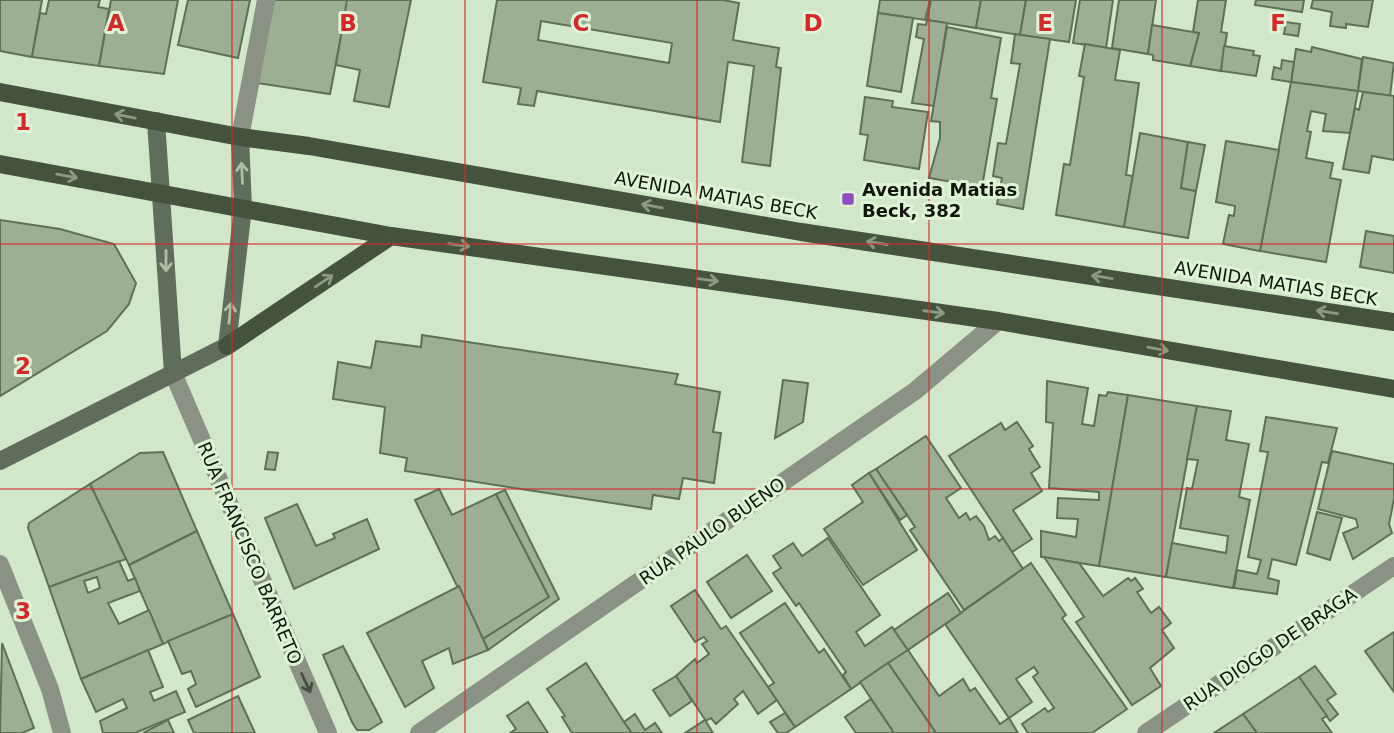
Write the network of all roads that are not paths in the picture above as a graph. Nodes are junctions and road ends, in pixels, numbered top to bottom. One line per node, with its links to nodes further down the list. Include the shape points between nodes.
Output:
1 (266, 0): 4 (street)
2 (0, 92): 3 (main road, AVENIDA MATIAS BECK, one-way to 2)
3 (156, 121): 4 (main road, AVENIDA MATIAS BECK); 6 (street)
4 (240, 137): 7 (street, one-way to 4); 10 (main road, AVENIDA MATIAS BECK, one-way to 4, via 802,232)
5 (0, 164): 6 (main road, one-way to 6)
6 (163, 193): 7 (main road); 12 (street, one-way to 12)
7 (243, 208): 8 (main road); 11 (street, one-way to 7)
8 (391, 236): 9 (main road, one-way to 9); 11 (main road, one-way to 8)
9 (999, 321): 13 (main road, one-way to 13); 19 (street, RUA PAULO BUENO, via 915,391)
10 (1394, 322)
11 (227, 346): 12 (street)
12 (173, 373): 14 (street); 18 (street, RUA FRANCISCO BARRETO, one-way to 18)
13 (1394, 389)
14 (0, 461)
15 (0, 564): 17 (street, via 50,690)
16 (1394, 566): 20 (street, RUA DIOGO DE BRAGA)
17 (62, 733)
18 (328, 733)
19 (419, 733)
20 (1146, 733)

